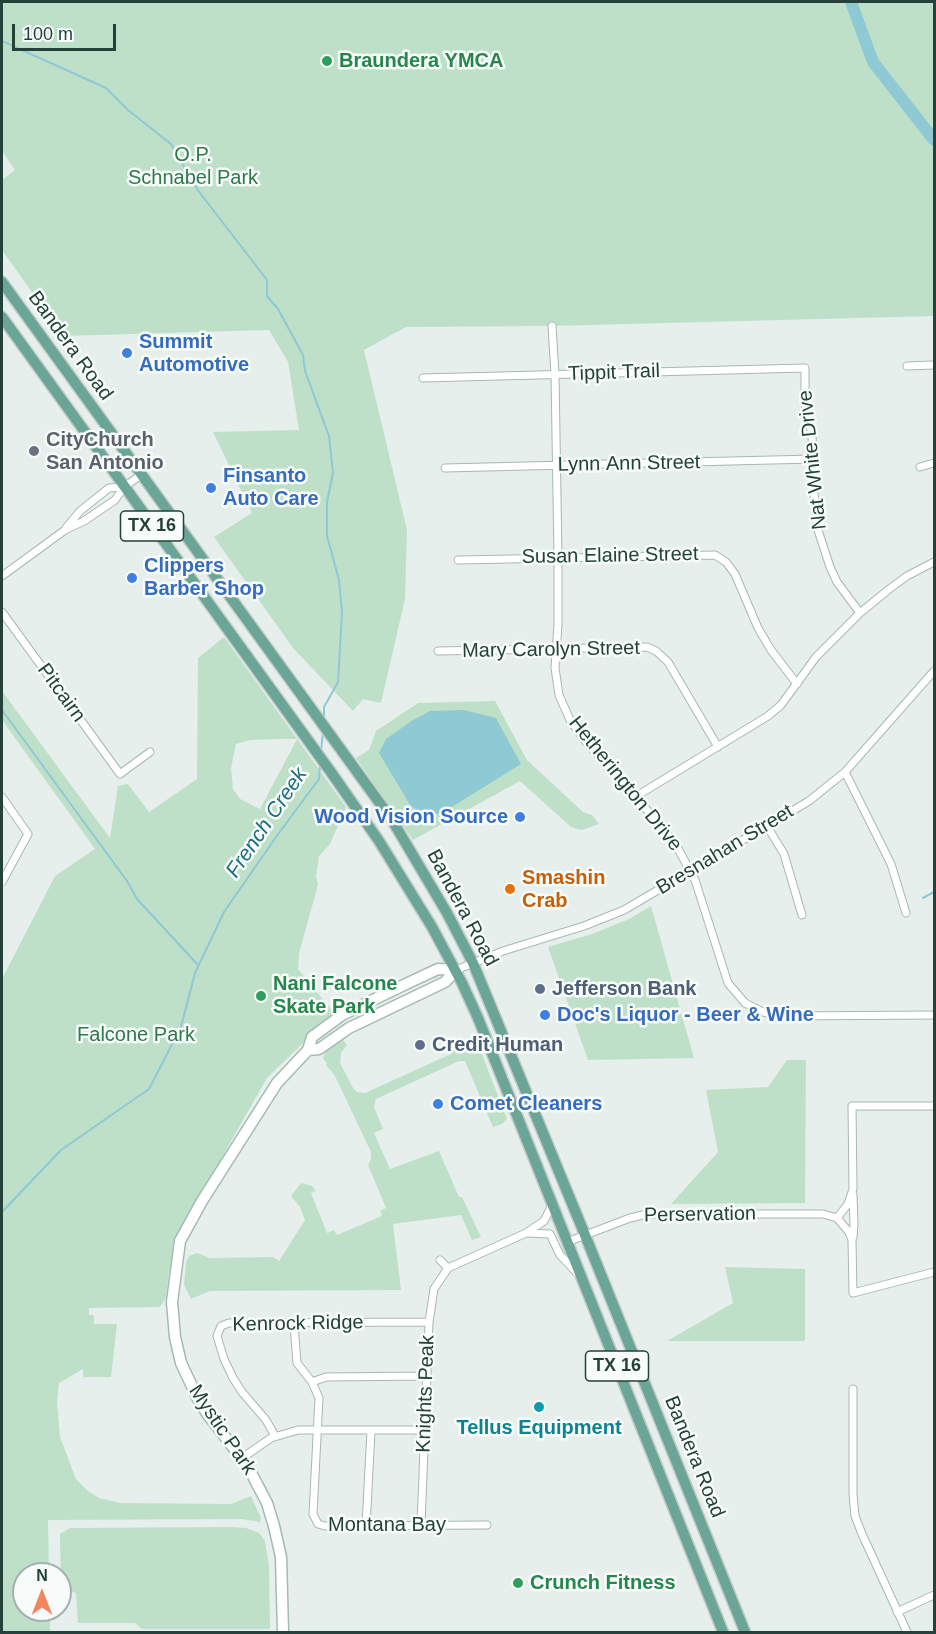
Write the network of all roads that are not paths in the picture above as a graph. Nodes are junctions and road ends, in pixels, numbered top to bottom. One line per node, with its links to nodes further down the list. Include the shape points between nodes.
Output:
1 (2, 282): 2 (main road, Bandera Road / TX 16)
2 (16, 302): 3 (main road); 15 (main road, Bandera Road / TX 16)
3 (2, 315): 16 (main road, Bandera Road / TX 16)
4 (552, 326): 8 (street, Hetherington Drive)
5 (934, 365): 6 (street)
6 (907, 366)
7 (804, 368): 8 (street, Tippit Trail); 10 (street, Nat White Drive)
8 (555, 374): 9 (street, Tippit Trail); 12 (street, Hetherington Drive)
9 (423, 378)
10 (813, 459): 12 (street, Lynn Ann Street); 23 (street, Nat White Drive, via 815,512 823,548 837,582)
11 (934, 463): 13 (street)
12 (556, 466): 14 (street, Lynn Ann Street); 18 (street, Hetherington Drive)
13 (920, 467)
14 (445, 468)
15 (141, 475): 16 (street); 26 (main road, Bandera Road / TX 16)
16 (124, 487): 17 (street, via 115,500); 17 (street, via 109,488 80,511); 28 (main road, Bandera Road / TX 16)
17 (65, 530): 21 (street)
18 (558, 557): 19 (street, Susan Elaine Street); 24 (street, Hetherington Drive); 29 (street, Susan Elaine Street, via 707,554 721,558 735,574 771,650)
19 (458, 560)
20 (934, 562): 23 (street, via 907,576)
21 (2, 576)
22 (2, 612): 31 (street, Pitcairn, via 120,774)
23 (860, 613): 29 (street, via 816,657)
24 (555, 648): 25 (street, Mary Carolyn Street); 30 (street, Mary Carolyn Street, via 640,647 656,651 668,662); 34 (street, Hetherington Drive, via 556,681 570,720)
25 (438, 651)
26 (283, 670): 28 (main road); 40 (main road, Bandera Road / TX 16, via 392,820)
27 (934, 671): 32 (street, Bresnahan Street)
28 (267, 682): 41 (main road, Bandera Road / TX 16, via 411,891)
29 (797, 684): 30 (street, via 768,716)
30 (718, 747): 34 (street)
31 (150, 752)
32 (845, 772): 35 (street, Bresnahan Street, via 809,801); 38 (street, via 891,864)
33 (2, 797): 37 (street, via 28,834)
34 (635, 797): 36 (street, Hetherington Drive, via 676,845)
35 (767, 826): 36 (street, Bresnahan Street); 39 (street, via 784,854)
36 (691, 871): 40 (street, Bresnahan Street, via 624,910); 42 (street, Hetherington Drive, via 723,971 745,1003 783,1016)
37 (2, 882)
38 (906, 913)
39 (802, 915)
40 (473, 963): 41 (street, Bresnahan Street); 48 (main road, Bandera Road / TX 16)
41 (456, 970): 45 (main road, Bandera Road / TX 16); 64 (street, Mystic Park, via 445,982 349,1028 319,1049 308,1050 277,1083 180,1241 172,1302 181,1363 208,1415)
42 (934, 1015)
43 (934, 1106): 44 (street, via 852,1106)
44 (853, 1189): 46 (street); 49 (street)
45 (552, 1204): 47 (street, via 544,1221); 50 (main road, Bandera Road / TX 16)
46 (837, 1218): 48 (street, Perservation, via 814,1214 652,1214); 49 (street)
47 (526, 1233): 52 (street); 54 (street, via 550,1234 560,1256)
48 (585, 1235): 50 (street, Perservation); 72 (main road, Bandera Road / TX 16)
49 (852, 1240): 53 (street, via 853,1293)
50 (567, 1242): 54 (main road, Bandera Road / TX 16)
51 (440, 1260): 52 (street)
52 (448, 1268): 55 (street, Knights Peak, via 434,1289)
53 (934, 1272)
54 (581, 1277): 71 (main road, Bandera Road / TX 16)
55 (429, 1322): 56 (street, Kenrock Ridge); 57 (street, Knights Peak)
56 (294, 1324): 58 (street, Montana Bay, via 297,1363); 63 (street, Kenrock Ridge, via 229,1323 221,1326 217,1336 233,1378)
57 (427, 1376): 58 (street, via 326,1377); 60 (street, Knights Peak)
58 (312, 1382): 61 (street, Montana Bay, via 319,1398)
59 (853, 1389): 69 (street, via 855,1516)
60 (425, 1430): 62 (street); 67 (street, Knights Peak)
61 (318, 1431): 62 (street); 63 (street); 66 (street, Montana Bay, via 314,1519 321,1526)
62 (371, 1431): 66 (street)
63 (275, 1436): 64 (street)
64 (242, 1458): 70 (street, Mystic Park, via 274,1526 281,1565)
65 (487, 1525): 67 (street, Montana Bay)
66 (366, 1526): 67 (street, Montana Bay)
67 (421, 1526)
68 (934, 1595): 69 (street)
69 (897, 1612): 73 (street)
70 (283, 1632)
71 (723, 1632)
72 (744, 1632)
73 (907, 1632)

